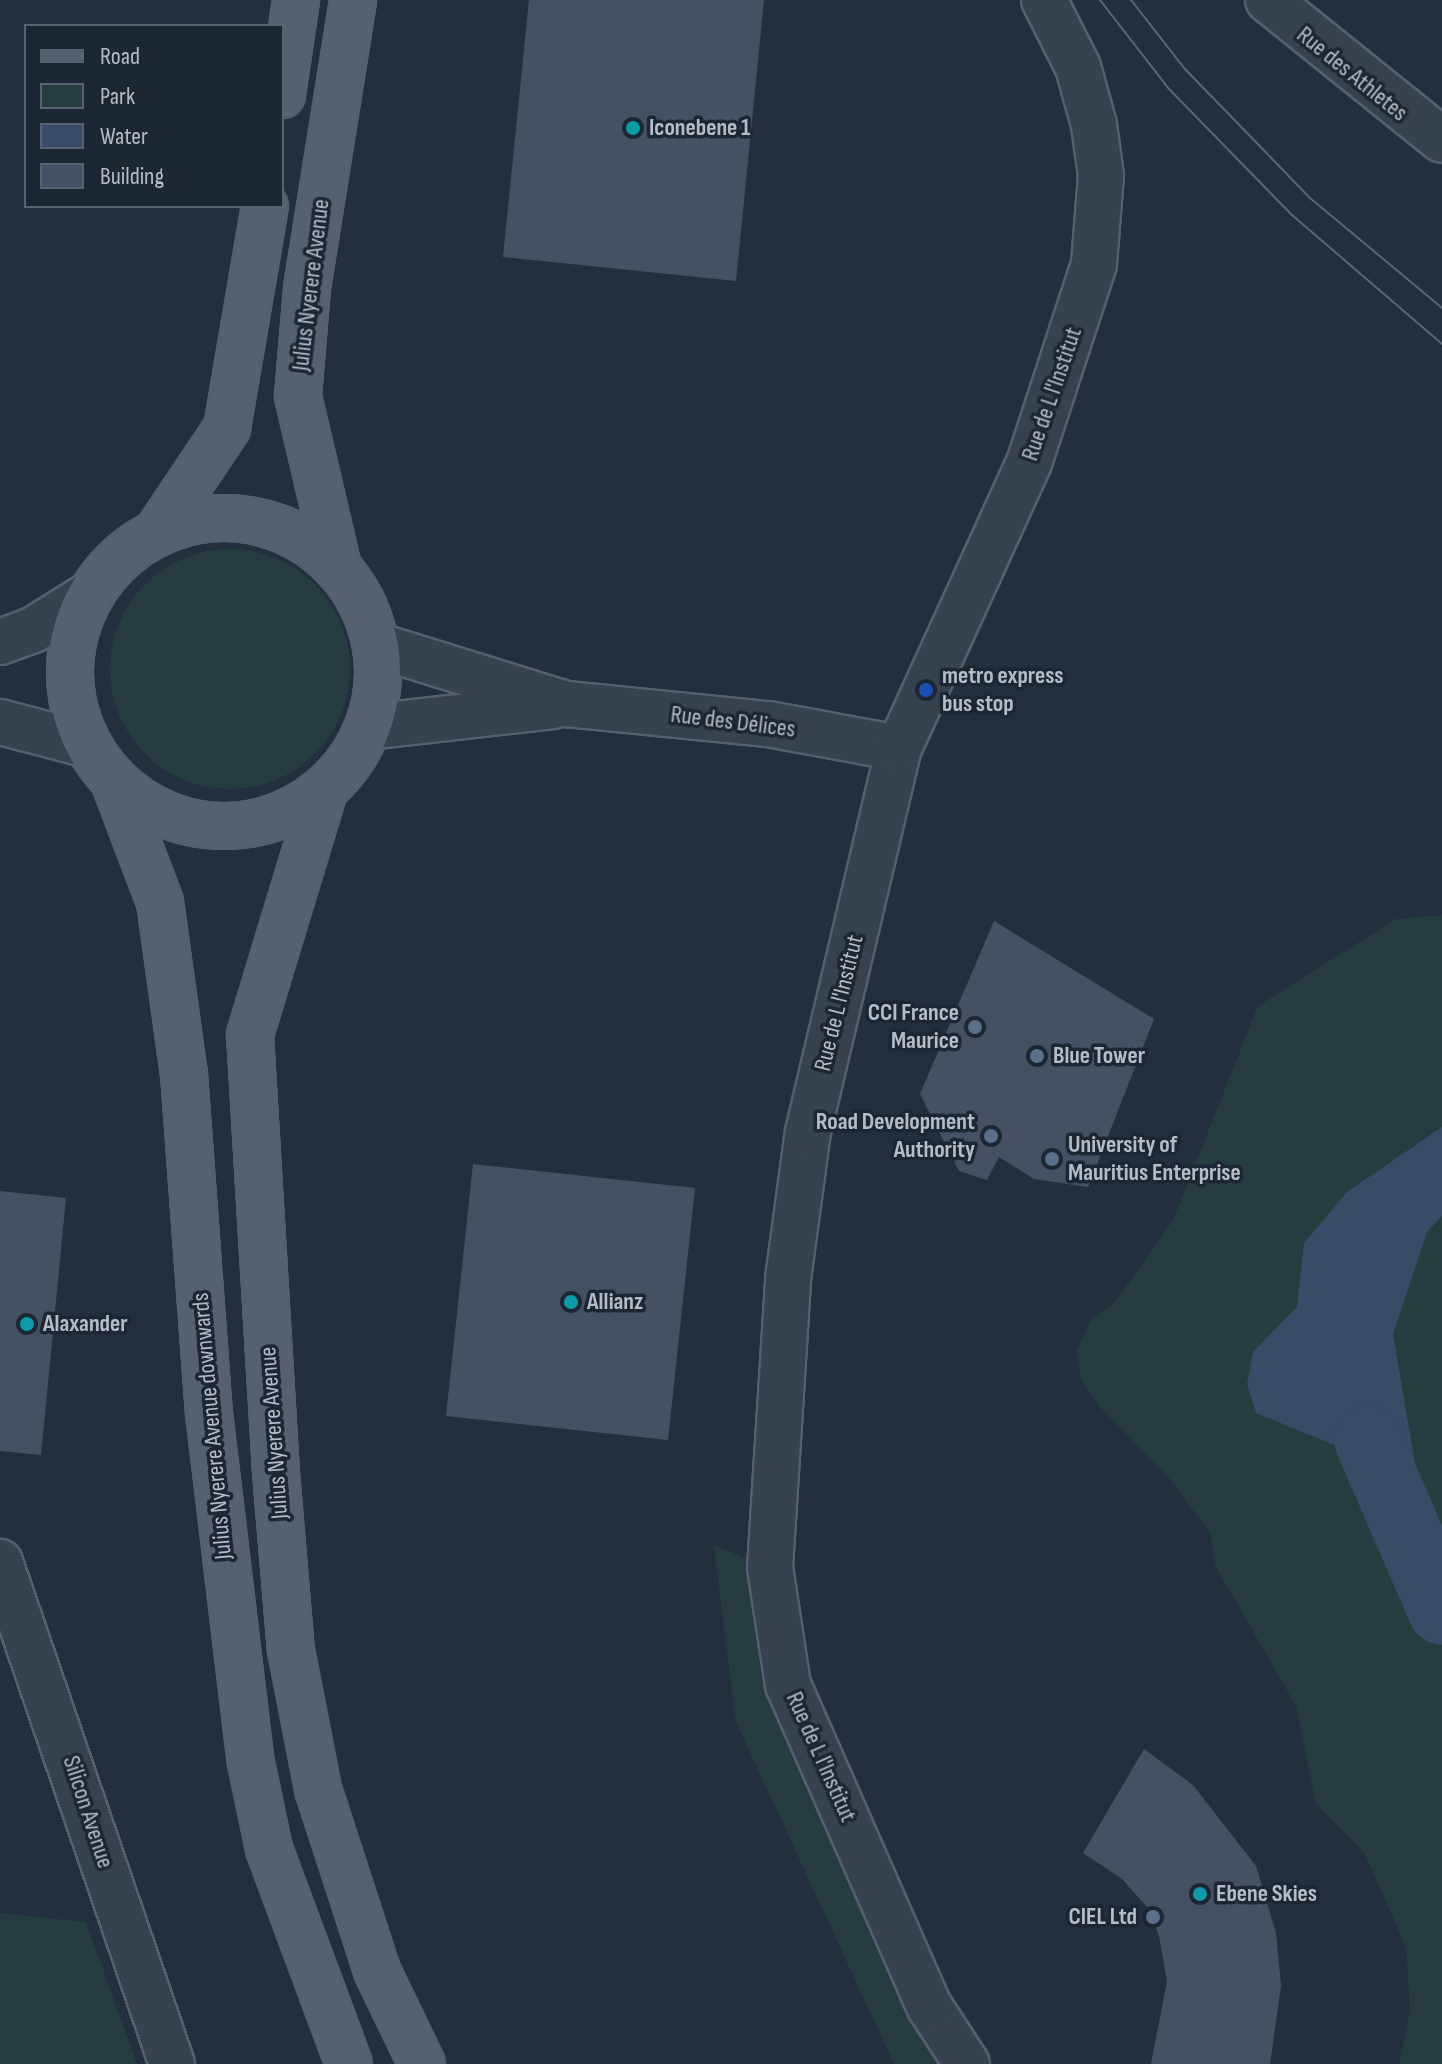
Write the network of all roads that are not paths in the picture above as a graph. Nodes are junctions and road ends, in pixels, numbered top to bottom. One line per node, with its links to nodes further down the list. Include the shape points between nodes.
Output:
1 (296, 0): 5 (main road)
2 (353, 0): 9 (main road, Julius Nyerere Avenue, via 307,288 298,396)
3 (1044, 0): 17 (street, Rue de L l'Institut, via 1078,67 1094,125 1101,176 1094,264 1029,463)
4 (1268, 0): 6 (street, Rue des Athletes)
5 (284, 81)
6 (1442, 140)
7 (265, 208): 8 (main road, via 227,428)
8 (158, 531): 9 (main road, via 205,518 254,519 300,537); 10 (main road, via 121,557)
9 (338, 567): 12 (main road, via 363,603)
10 (92, 593): 11 (street, via 33,630); 16 (main road, via 72,655 71,694)
11 (0, 642)
12 (376, 645): 13 (street, Rue des Délices); 15 (main road, via 378,687)
13 (567, 704): 15 (street, Rue des Délices); 17 (street, Rue des Délices, via 768,724)
14 (0, 722): 16 (street)
15 (369, 727): 19 (main road)
16 (88, 745): 18 (main road)
17 (899, 748): 24 (street, Rue de L l'Institut, via 808,1132 788,1279 770,1568 788,1685 929,2006)
18 (114, 781): 19 (main road, via 151,809 194,825 241,827 285,815); 22 (main road, Julius Nyerere Avenue downwards, via 160,902 182,1058 215,1474 250,1758 269,1849)
19 (324, 791): 23 (main road, Julius Nyerere Avenue, via 250,1035 275,1461 291,1650 318,1789 377,1971)
20 (0, 1562): 21 (street, Silicon Avenue)
21 (172, 2064)
22 (349, 2064)
23 (422, 2064)
24 (967, 2064)

